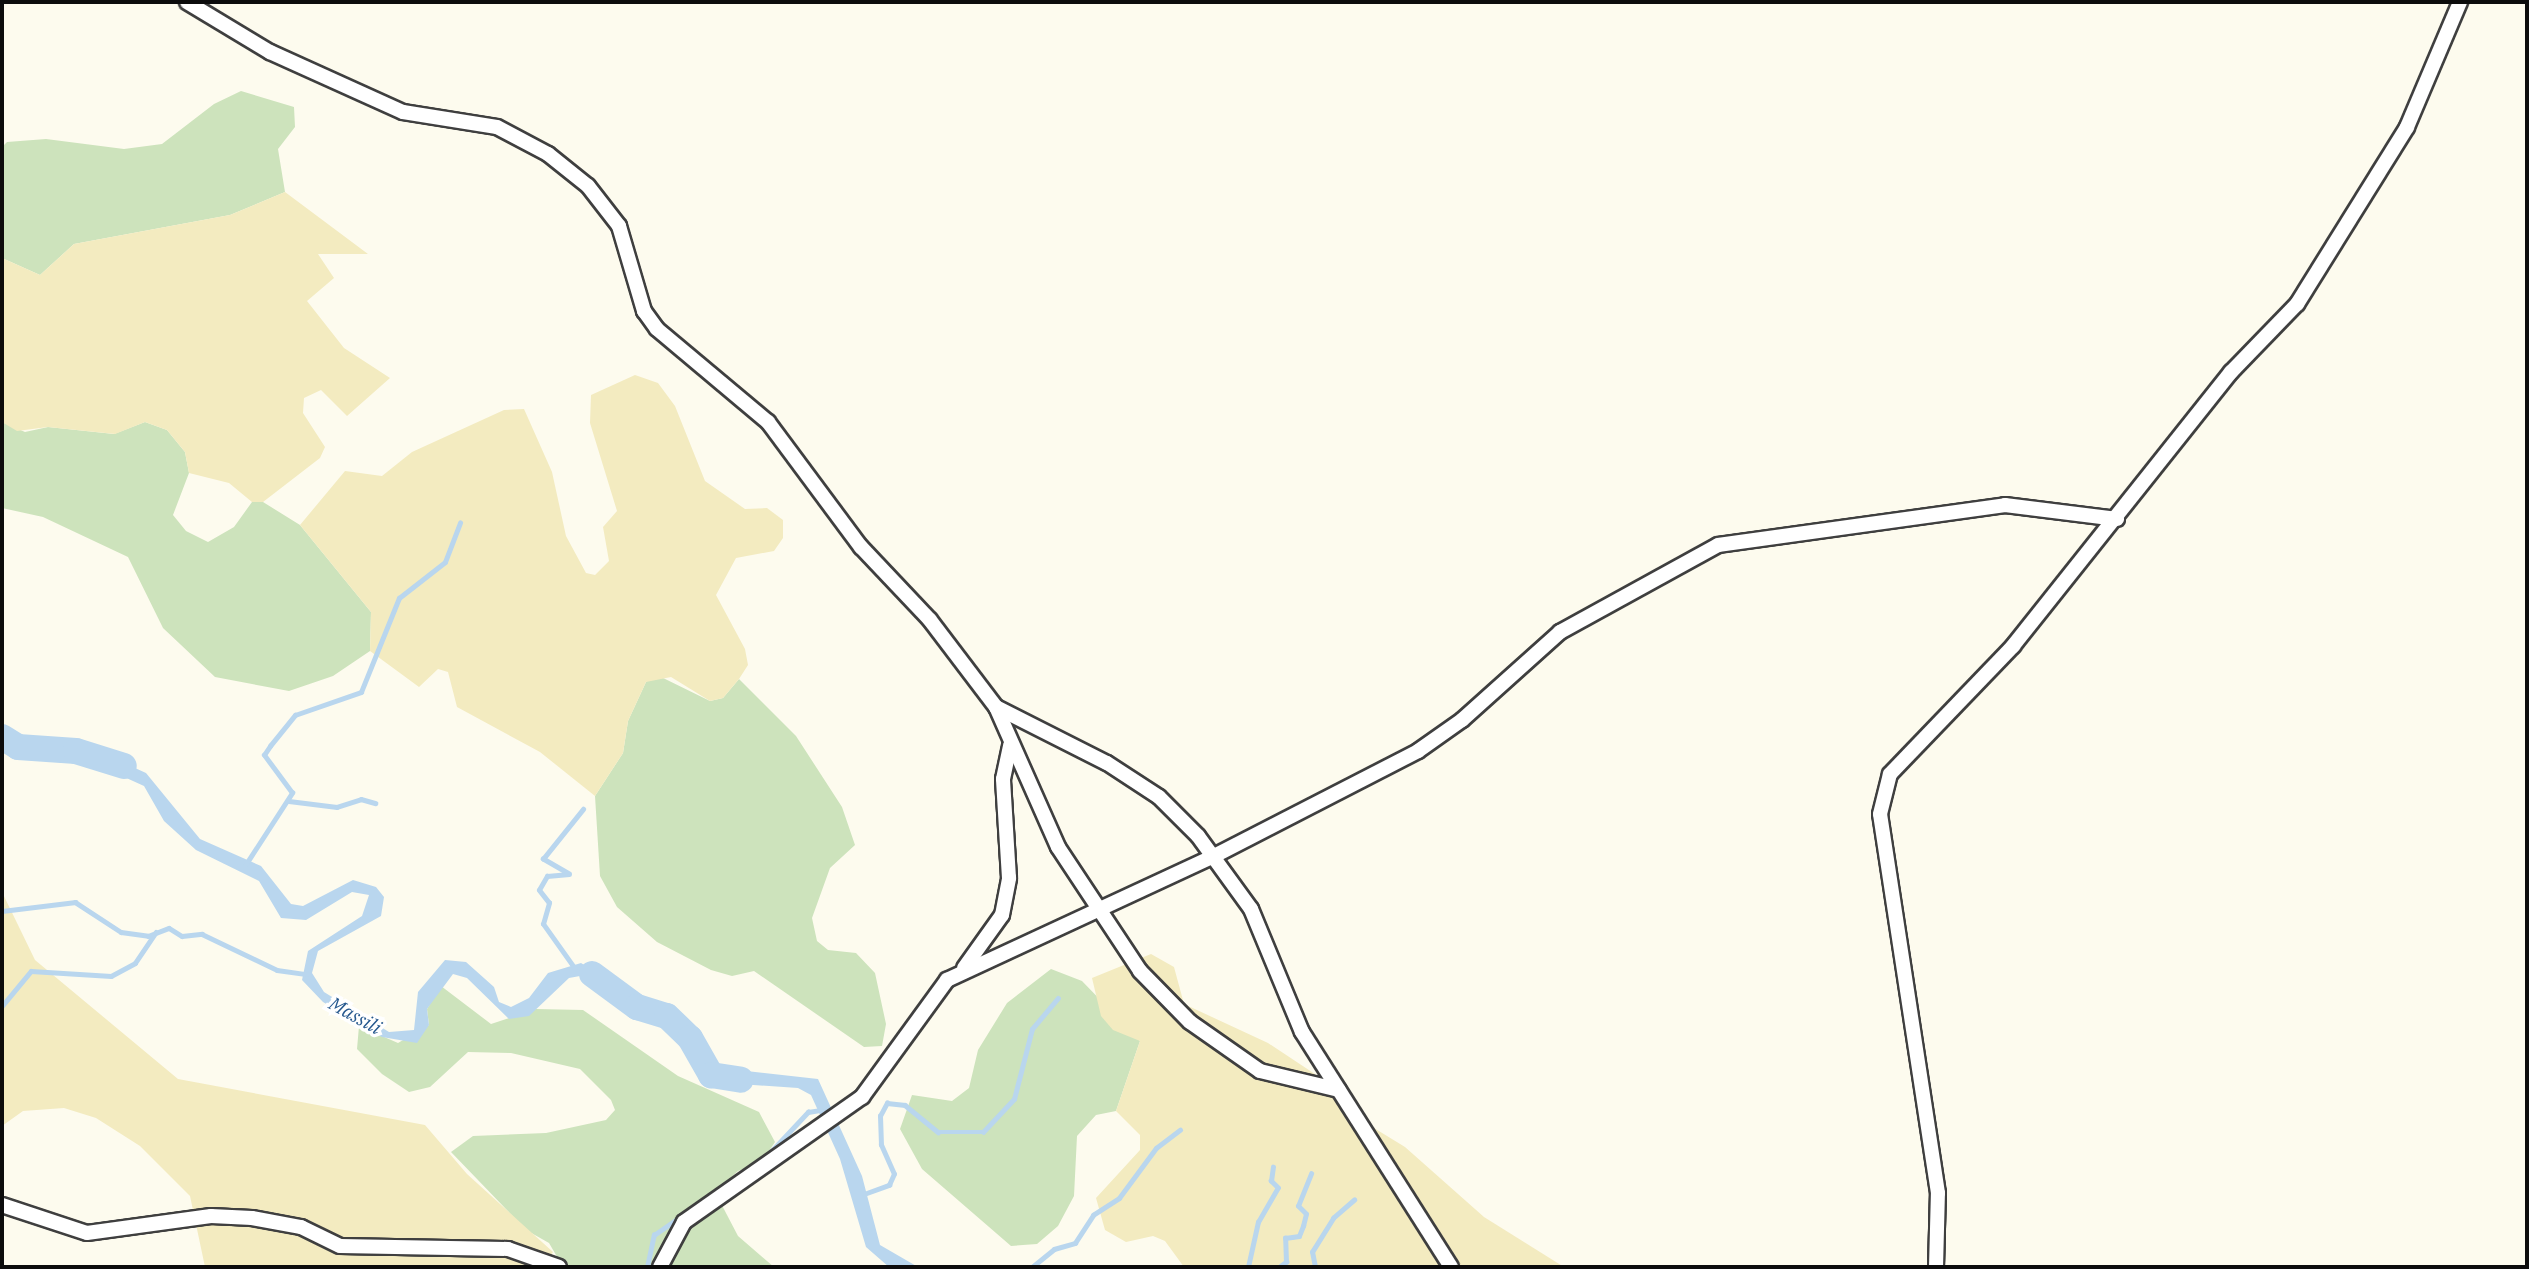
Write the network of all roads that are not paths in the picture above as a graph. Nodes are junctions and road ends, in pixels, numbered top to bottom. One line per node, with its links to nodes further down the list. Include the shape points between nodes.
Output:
1 (187, 2): 4 (street, via 270,52 403,112 497,127 548,153 588,186 619,226 644,311 657,329 768,422 861,547 930,620)
2 (2460, 2): 3 (street, via 2407,127 2297,304 2231,372)
3 (2117, 519): 6 (street, via 2005,505 1718,545 1560,632 1462,720 1418,751); 14 (street, via 2013,646 1890,774 1883,793 1880,814 1938,1193)
4 (996, 707): 5 (street); 6 (street, via 1159,797)
5 (1010, 745): 7 (street); 8 (street, via 1003,779 1009,878 1002,915)
6 (1214, 856): 7 (street); 9 (street, via 1251,909 1274,975)
7 (1097, 911): 8 (street); 9 (street, via 1140,971 1220,1045 1260,1071)
8 (961, 972): 12 (street, via 924,1006 862,1097 684,1222)
9 (1339, 1090): 13 (street)
10 (2, 1205): 11 (street, via 54,1227 95,1234 211,1216 238,1217 301,1227 340,1246 508,1249)
11 (559, 1267)
12 (660, 1267)
13 (1451, 1267)
14 (1936, 1267)

